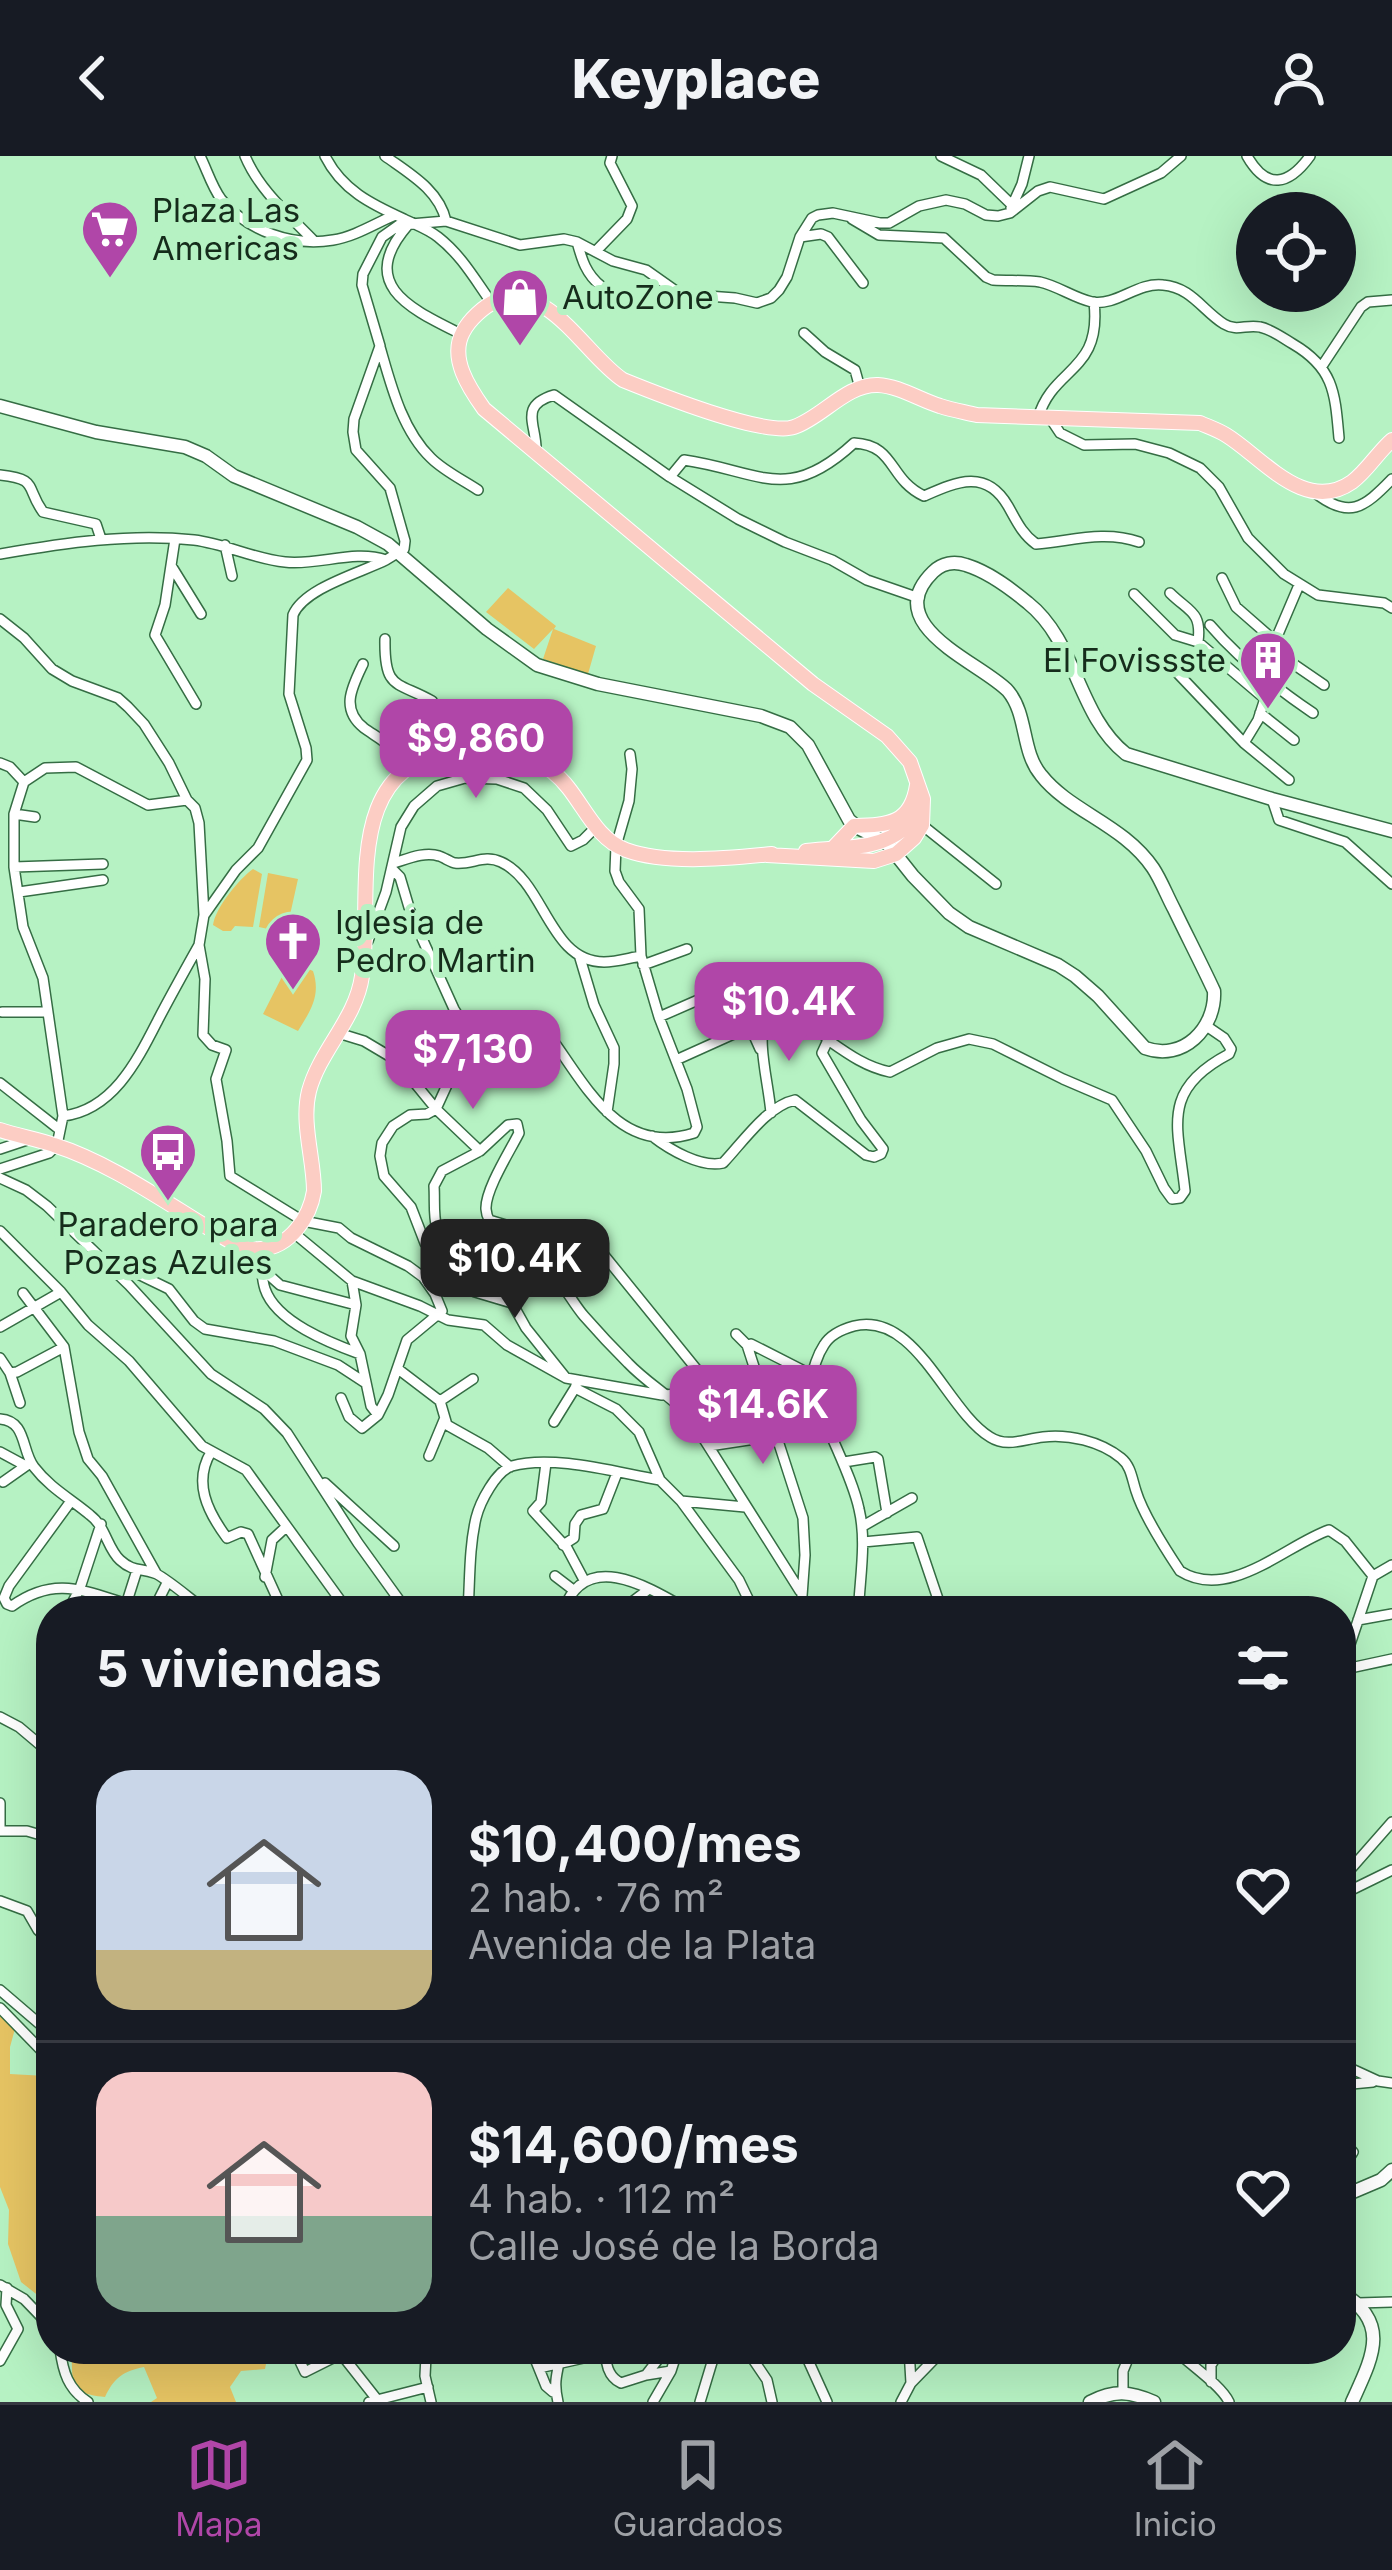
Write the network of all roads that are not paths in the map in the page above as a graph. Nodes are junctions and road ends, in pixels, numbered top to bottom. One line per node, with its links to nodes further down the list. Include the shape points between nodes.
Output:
1 (200, 156): 17 (street, via 218,196 239,217 280,237)
2 (245, 156): 17 (street)
3 (325, 156): 12 (street, via 355,193)
4 (386, 156): 14 (street, via 422,182)
5 (612, 156): 19 (street, via 632,206)
6 (941, 156): 11 (street, via 981,175)
7 (1029, 156): 11 (street)
8 (1180, 156): 11 (street, via 1104,200 1050,187)
9 (1246, 156): 10 (street, via 1266,177 1283,181)
10 (1310, 156)
11 (1011, 209): 13 (street, via 986,215 946,200 889,223)
12 (395, 215): 15 (street); 17 (street, via 338,240)
13 (850, 217): 16 (street, via 818,214); 24 (street, via 879,235 944,238 993,280 1043,283)
14 (446, 221): 15 (street); 18 (street, via 520,245)
15 (413, 225): 23 (street, via 457,254); 26 (street, via 394,241 387,278 407,305); 27 (street, via 382,237 363,274)
16 (800, 237): 19 (street, via 779,290 757,303 680,295 657,275); 20 (street, via 828,237)
17 (314, 241)
18 (577, 242): 19 (street); 21 (street)
19 (596, 251)
20 (862, 283)
21 (601, 286)
22 (1392, 299): 28 (street, via 1361,308)
23 (491, 302): 26 (main road); 29 (main road, via 508,297 547,307 623,380 754,424 793,427)
24 (1094, 302): 28 (street, via 1170,286 1220,322 1267,329); 31 (street, via 1090,348 1047,394)
25 (804, 333): 29 (street, via 855,370)
26 (461, 334): 34 (main road, via 458,358 470,389)
27 (380, 346): 38 (street, via 419,444); 45 (street, via 353,432 356,450 390,488 405,541)
28 (1322, 366): 32 (street)
29 (860, 388): 31 (main road, via 897,390 977,415)
30 (0, 406): 45 (main road, via 195,450 234,476 357,526 388,544)
31 (1044, 418): 39 (main road, via 1200,424); 49 (street, via 1084,445 1135,444 1200,468 1248,538)
32 (1339, 438)
33 (1392, 440): 39 (main road, via 1353,481)
34 (536, 454): 36 (street, via 532,410 554,395); 74 (main road, via 887,736)
35 (0, 476): 40 (street, via 28,482 43,512 96,524)
36 (670, 477): 42 (street, via 684,460 791,480 817,472 854,443 871,444 924,496 965,480 995,490 1036,544 1098,536); 52 (street, via 738,519)
37 (1392, 479): 39 (street, via 1349,509)
38 (478, 490)
39 (1314, 492)
40 (100, 539): 41 (street); 44 (street)
41 (175, 539): 43 (street); 46 (street)
42 (1139, 542)
43 (225, 545): 45 (street, via 283,562); 47 (street)
44 (0, 554)
45 (393, 557): 83 (main road, via 537,665 790,728); 98 (street, via 302,600 293,615 289,694 313,758)
46 (172, 566): 54 (street); 65 (street, via 154,635)
47 (232, 576)
48 (1222, 578): 58 (street, via 1236,607)
49 (1299, 585): 53 (street); 58 (street)
50 (1170, 593): 59 (street, via 1196,614)
51 (1133, 594): 59 (street, via 1174,635)
52 (919, 598): 77 (main road, via 938,567 954,562 994,577 1050,625 1111,743); 108 (main road, via 925,625 942,645 1011,695 1042,777 1117,830 1154,868 1214,991)
53 (1392, 608)
54 (201, 614)
55 (0, 619): 78 (street, via 52,669 128,707)
56 (1210, 625): 62 (street)
57 (386, 639): 71 (street, via 392,680 432,701)
58 (1276, 641): 62 (street); 63 (street)
59 (1198, 642): 64 (street)
60 (1166, 661): 69 (street)
61 (363, 664): 73 (street, via 350,691 352,716 391,747)
62 (1271, 680): 64 (street); 67 (street)
63 (1324, 686)
64 (1264, 698): 66 (street)
65 (196, 704)
66 (1260, 713): 68 (street); 69 (street)
67 (1313, 713)
68 (1294, 740)
69 (1244, 742): 75 (street)
70 (630, 754): 87 (street, via 629,801)
71 (428, 756): 73 (main road); 82 (main road, via 476,748 522,755 553,772)
72 (0, 763): 76 (street)
73 (406, 771): 100 (main road, via 373,822)
74 (918, 780): 81 (main road); 83 (main road, via 904,815)
75 (1289, 780)
76 (24, 782): 78 (street, via 45,768 76,767 148,805); 79 (street)
77 (1272, 799): 84 (main road); 96 (street, via 1279,820 1345,842)
78 (187, 800): 98 (street, via 199,823)
79 (14, 814): 80 (street); 85 (street)
80 (35, 817)
81 (922, 819): 89 (main road, via 914,838); 95 (street)
82 (596, 826): 87 (main road); 92 (street, via 571,846 524,788 455,779 414,806)
83 (854, 826): 88 (main road); 89 (main road)
84 (1392, 831)
85 (13, 838): 86 (street); 93 (street)
86 (0, 839)
87 (616, 846): 90 (main road, via 658,856); 103 (street, via 616,877 639,909)
88 (831, 848): 89 (main road); 90 (main road)
89 (891, 848): 90 (main road, via 874,861); 108 (main road, via 949,913 1058,965 1145,1048 1182,1048)
90 (767, 855)
91 (103, 864): 93 (street)
92 (393, 866): 100 (street); 102 (street, via 433,854 453,864 498,860); 111 (street)
93 (14, 867): 97 (street)
94 (103, 880): 97 (street)
95 (996, 884)
96 (1392, 884)
97 (19, 892): 106 (street)
98 (204, 915): 99 (street)
99 (199, 945): 118 (street, via 128,1073 102,1101); 127 (street, via 203,1035 226,1050 217,1079 230,1176)
100 (365, 946): 109 (main road, via 360,987)
101 (687, 949): 103 (street)
102 (580, 958): 103 (street); 116 (street, via 614,1048)
103 (642, 960): 107 (street)
104 (714, 993): 107 (street)
105 (2, 1012): 106 (street)
106 (48, 1012): 118 (street)
107 (659, 1017): 113 (street)
108 (1205, 1025): 110 (street, via 1231,1048 1187,1084 1179,1105 1180,1198 1164,1188 1112,1100 993,1044 969,1039 890,1072)
109 (338, 1033): 115 (street, via 396,1060); 127 (main road, via 308,1096 314,1191)
110 (828, 1040): 112 (street, via 782,1002 766,1010); 117 (street, via 822,1053 881,1154 866,1155 795,1100)
111 (474, 1042): 115 (street); 116 (street, via 535,1017)
112 (763, 1055): 113 (street, via 747,1028); 117 (street)
113 (676, 1060): 120 (street, via 697,1127 688,1136)
114 (0, 1082): 121 (street)
115 (436, 1109): 124 (street); 132 (street, via 410,1115 387,1133 380,1156 425,1243)
116 (607, 1112): 120 (street)
117 (770, 1113): 120 (street, via 714,1166)
118 (63, 1116): 121 (street)
119 (0, 1130): 122 (main road)
120 (652, 1136)
121 (58, 1138): 122 (main road); 125 (street, via 49,1153); 129 (main road, via 229,1240)
122 (30, 1139): 123 (street)
123 (0, 1149)
124 (480, 1151): 126 (street, via 517,1124 488,1197); 132 (street, via 442,1172 434,1186 437,1229 456,1252)
125 (0, 1174): 130 (street)
126 (489, 1220): 152 (street, via 575,1248 595,1244); 153 (street, via 550,1271)
127 (298, 1227): 129 (main road); 133 (street); 138 (street, via 339,1228 408,1266 435,1294)
128 (0, 1232): 134 (street)
129 (261, 1250): 131 (street)
130 (91, 1251): 149 (street, via 169,1289 206,1329 274,1342); 172 (street, via 211,1374 264,1409)
131 (262, 1269): 136 (street, via 280,1285); 143 (street, via 267,1295 281,1310)
132 (460, 1276): 150 (street, via 475,1292 512,1304)
133 (352, 1282): 136 (street); 138 (street)
134 (61, 1292): 137 (street); 166 (street)
135 (22, 1293): 137 (street)
136 (356, 1305): 143 (street, via 351,1336)
137 (34, 1307): 139 (street); 142 (street)
138 (440, 1316): 145 (street, via 407,1340); 150 (street, via 484,1325)
139 (0, 1327)
140 (736, 1334): 141 (street)
141 (746, 1346): 147 (street); 151 (street)
142 (64, 1347): 146 (street); 189 (street, via 88,1459)
143 (360, 1354): 149 (street)
144 (0, 1358): 146 (street)
145 (398, 1369): 155 (street); 157 (street)
146 (5, 1371): 156 (street)
147 (812, 1375): 169 (street); 192 (street, via 837,1332 876,1325 909,1343 986,1435 1008,1443 1058,1436 1120,1457 1187,1576 1241,1574 1329,1531)
148 (473, 1379): 155 (street)
149 (364, 1382): 157 (street)
150 (573, 1382): 153 (street); 160 (street); 175 (street, via 639,1432)
151 (758, 1384): 152 (street); 161 (street)
152 (715, 1392): 153 (street)
153 (662, 1395): 164 (street)
154 (341, 1397): 157 (street, via 362,1428)
155 (440, 1401): 159 (street)
156 (20, 1403)
157 (377, 1415)
158 (0, 1419): 170 (street, via 22,1433)
159 (444, 1420): 162 (street); 171 (street)
160 (554, 1422)
161 (776, 1436): 164 (street); 212 (street, via 803,1518)
162 (436, 1437): 163 (street); 167 (street)
163 (449, 1444)
164 (709, 1446): 179 (street)
165 (0, 1452): 170 (street)
166 (211, 1452): 183 (street, via 246,1470); 190 (street, via 200,1476 203,1495 226,1538 248,1534)
167 (429, 1456)
168 (546, 1462): 171 (street); 173 (street); 185 (street, via 533,1511)
169 (844, 1462): 180 (street, via 878,1459); 182 (street)
170 (28, 1465): 174 (street); 177 (street)
171 (510, 1466): 206 (street, via 477,1512)
172 (313, 1471): 186 (street); 205 (street)
173 (617, 1473): 175 (street); 185 (street, via 603,1509 581,1515)
174 (7, 1479)
175 (660, 1480): 178 (street)
176 (912, 1498): 180 (street)
177 (71, 1502): 181 (street); 195 (street, via 4,1598 12,1606 43,1588)
178 (681, 1502): 179 (street); 210 (street)
179 (745, 1507): 211 (street)
180 (887, 1513): 182 (street)
181 (101, 1524): 188 (street, via 117,1558); 195 (street)
182 (863, 1526): 184 (street)
183 (286, 1527): 190 (street, via 272,1540); 204 (street)
184 (862, 1542): 213 (street); 214 (street, via 920,1532)
185 (563, 1545): 193 (street)
186 (394, 1546)
187 (1392, 1565): 192 (street)
188 (137, 1570): 189 (street); 200 (street)
189 (156, 1573): 194 (street)
190 (266, 1576): 203 (street)
191 (555, 1576): 197 (street)
192 (1373, 1576): 216 (street)
193 (584, 1580): 196 (street, via 610,1577); 197 (street)
194 (167, 1582): 201 (street); 202 (street)
195 (80, 1588): 198 (street); 199 (street)
196 (649, 1588): 208 (street); 209 (street)
197 (572, 1589): 207 (street)
198 (76, 1596)
199 (99, 1596)
200 (129, 1596)
201 (160, 1596)
202 (186, 1596)
203 (276, 1596)
204 (337, 1596)
205 (395, 1596)
206 (469, 1596)
207 (569, 1596)
208 (639, 1596)
209 (664, 1596)
210 (747, 1596)
211 (795, 1596)
212 (799, 1596)
213 (857, 1596)
214 (938, 1596)
215 (1392, 1614): 216 (street)
216 (1358, 1620): 217 (street)
217 (1356, 1626)
218 (1392, 1659): 219 (street)
219 (1356, 1667)
220 (0, 1717): 221 (street)
221 (36, 1741)
222 (0, 1803): 224 (street)
223 (1392, 1822): 226 (street)
224 (0, 1829): 225 (street)
225 (36, 1834)
226 (1356, 1863)
227 (1392, 1870): 228 (street)
228 (1356, 1888)
229 (0, 1901): 230 (street, via 27,1911)
230 (36, 1927)
231 (0, 1990): 233 (street)
232 (0, 2008): 234 (street)
233 (36, 2021)
234 (36, 2045)
235 (1356, 2071): 236 (street)
236 (1378, 2081): 237 (street); 238 (street)
237 (1356, 2083)
238 (1392, 2083)
239 (1392, 2170): 240 (main road)
240 (1356, 2191)
241 (4, 2287): 244 (street); 245 (street, via 17,2332)
242 (1392, 2302): 243 (street)
243 (1358, 2303): 282 (main road, via 1375,2336)
244 (36, 2310)
245 (0, 2361)
246 (62, 2364): 272 (street, via 74,2393)
247 (347, 2364): 271 (street)
248 (427, 2364): 268 (street)
249 (537, 2364): 263 (street)
250 (553, 2364): 263 (street)
251 (559, 2364): 270 (street)
252 (608, 2364): 265 (street, via 617,2382)
253 (654, 2364): 265 (street)
254 (673, 2364): 264 (street)
255 (711, 2364): 275 (street)
256 (756, 2364): 276 (street)
257 (810, 2364): 277 (street)
258 (910, 2364): 266 (street)
259 (929, 2364): 266 (street)
260 (1126, 2364): 269 (street)
261 (1189, 2364): 267 (street)
262 (1212, 2364): 267 (street)
263 (539, 2368): 270 (street)
264 (671, 2372): 265 (street); 274 (street)
265 (646, 2375)
266 (911, 2383): 278 (street)
267 (1210, 2384): 281 (street)
268 (428, 2387): 271 (street); 273 (street)
269 (1123, 2391): 279 (main road); 280 (main road)
270 (557, 2399)
271 (375, 2401)
272 (88, 2402)
273 (431, 2402)
274 (653, 2402)
275 (700, 2402)
276 (772, 2402)
277 (827, 2402)
278 (901, 2402)
279 (1090, 2402)
280 (1154, 2402)
281 (1229, 2402)
282 (1352, 2402)

